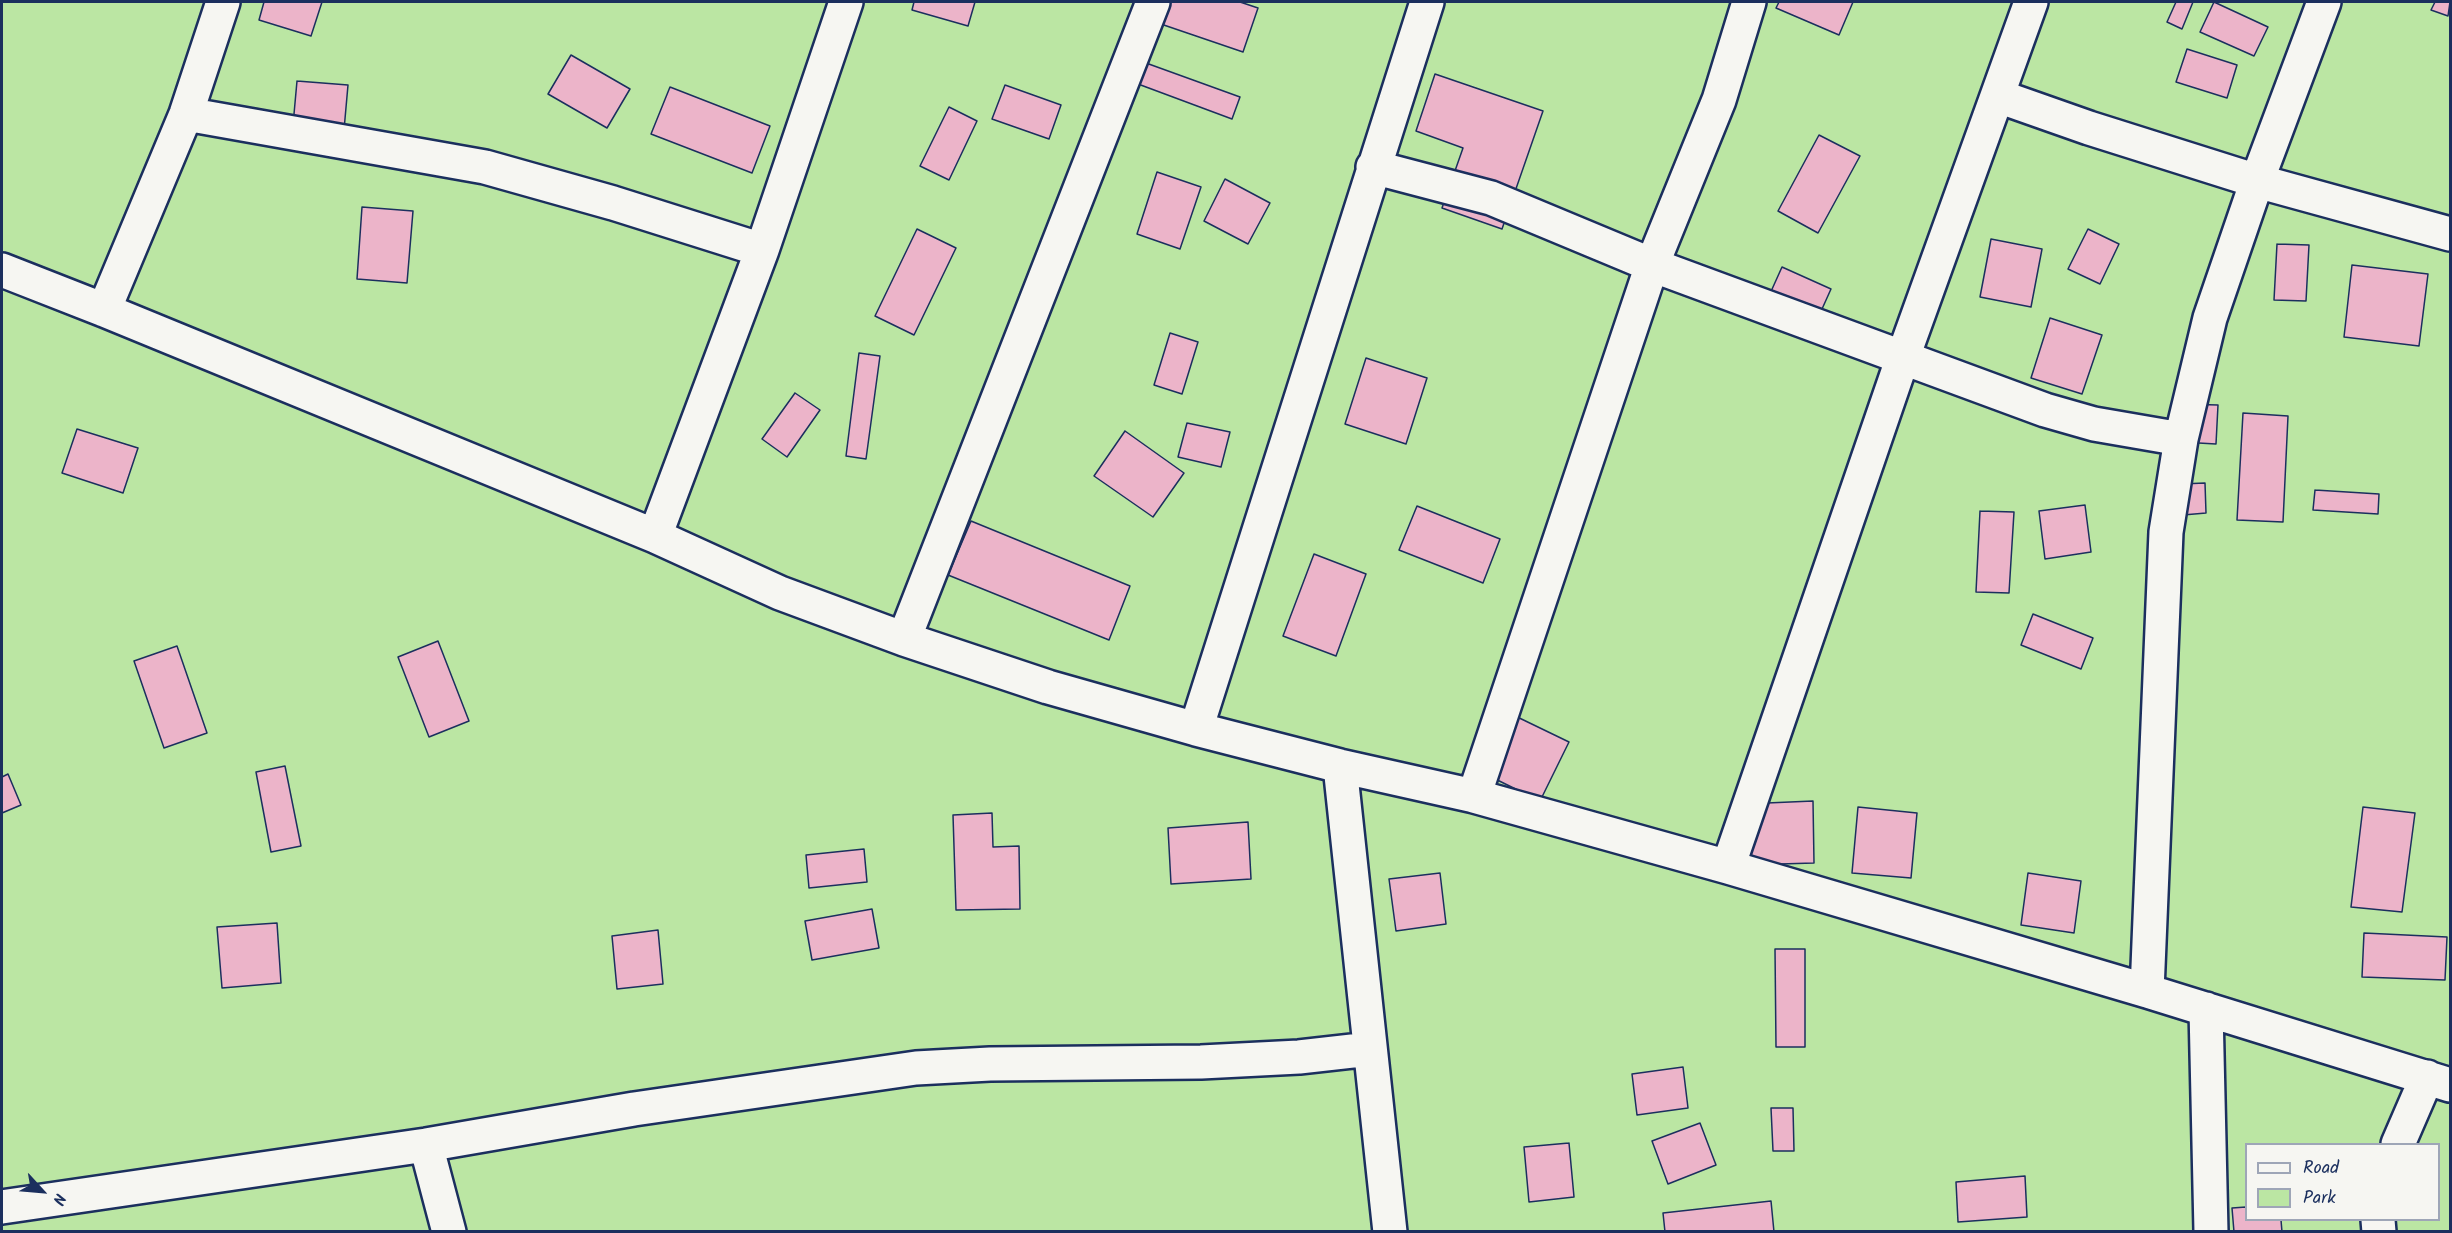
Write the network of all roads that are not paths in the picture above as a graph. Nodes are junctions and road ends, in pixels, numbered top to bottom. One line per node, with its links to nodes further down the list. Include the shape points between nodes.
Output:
1 (223, 2): 9 (street)
2 (846, 2): 13 (street)
3 (1153, 2): 20 (street)
4 (1426, 2): 10 (street)
5 (1749, 2): 14 (street, via 1719,100)
6 (2031, 2): 8 (street)
7 (2324, 2): 11 (street)
8 (1998, 96): 11 (street); 17 (street)
9 (186, 114): 13 (street, via 485,167); 16 (street)
10 (1373, 167): 14 (street, via 1491,198); 21 (street)
11 (2257, 181): 12 (street); 18 (street, via 2210,318)
12 (2451, 234)
13 (762, 250): 19 (street)
14 (1652, 265): 17 (street); 23 (street)
15 (2, 270): 16 (street)
16 (104, 310): 19 (street)
17 (1903, 357): 18 (street, via 2045,410); 24 (street)
18 (2181, 439): 25 (street, via 2166,532)
19 (655, 536): 20 (street, via 780,593)
20 (904, 639): 21 (street, via 1048,687)
21 (1196, 729): 22 (street)
22 (1340, 766): 23 (street); 27 (street)
23 (1474, 796): 24 (street)
24 (1728, 867): 25 (street)
25 (2147, 991): 26 (street)
26 (2206, 1010): 28 (street); 34 (street)
27 (1370, 1049): 30 (street, via 1201,1062 916,1068 634,1109); 33 (street)
28 (2439, 1081): 29 (street)
29 (2399, 1143)
30 (426, 1145): 31 (street); 32 (street)
31 (2, 1207)
32 (449, 1232)
33 (1390, 1232)
34 (2211, 1232)

